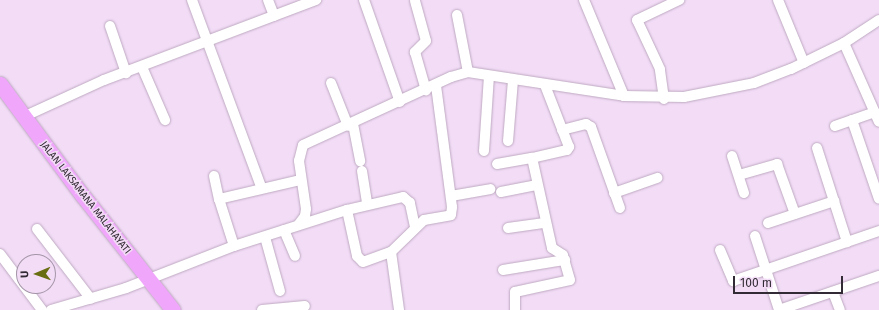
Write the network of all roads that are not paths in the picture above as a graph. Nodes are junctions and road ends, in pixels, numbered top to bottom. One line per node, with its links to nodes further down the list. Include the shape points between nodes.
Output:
1 (192, 0): 13 (street)
2 (268, 0): 10 (street)
3 (316, 0): 10 (street)
4 (364, 0): 28 (street)
5 (584, 0): 26 (street)
6 (679, 0): 27 (street, via 637,20 660,69)
7 (778, 0): 15 (street)
8 (415, 1): 25 (street, via 426,41 415,52)
9 (457, 15): 17 (street)
10 (274, 16): 13 (street)
11 (879, 20): 14 (street)
12 (110, 26): 18 (street)
13 (208, 43): 16 (street); 49 (street)
14 (844, 43): 15 (street); 30 (street)
15 (804, 63): 27 (street, via 754,84)
16 (142, 67): 18 (street); 31 (street)
17 (468, 72): 19 (street); 23 (street)
18 (126, 73): 29 (street)
19 (489, 76): 20 (street); 38 (street)
20 (513, 80): 24 (street); 36 (street)
21 (331, 83): 33 (street)
22 (0, 84): 29 (highway, JALAN LAKSAMANA MALAHAYATI)
23 (436, 85): 25 (street); 54 (street)
24 (545, 85): 26 (street); 35 (street)
25 (426, 90): 28 (street)
26 (624, 96): 27 (street)
27 (664, 99)
28 (400, 102): 33 (street)
29 (23, 117): 82 (highway, JALAN LAKSAMANA MALAHAYATI)
30 (877, 117): 32 (street)
31 (165, 120)
32 (852, 120): 34 (street); 56 (street)
33 (350, 125): 41 (street); 47 (street, via 303,146 298,161)
34 (835, 126)
35 (562, 130): 40 (street, via 568,149); 52 (street, via 586,124 591,127)
36 (508, 141)
37 (816, 148): 57 (street)
38 (484, 151)
39 (732, 156): 45 (street)
40 (532, 158): 42 (street); 48 (street)
41 (360, 161)
42 (497, 164)
43 (362, 171): 58 (street)
44 (214, 176): 55 (street)
45 (739, 176): 53 (street); 61 (street, via 777,164)
46 (657, 178): 52 (street)
47 (300, 180): 49 (street); 64 (street, via 306,209 305,216)
48 (537, 185): 51 (street); 62 (street)
49 (261, 187): 55 (street)
50 (490, 189): 54 (street)
51 (500, 192)
52 (614, 193): 59 (street)
53 (744, 193)
54 (451, 196): 65 (street, via 451,215 424,220)
55 (219, 199): 73 (street)
56 (879, 199)
57 (834, 201): 61 (street); 72 (street)
58 (367, 204): 60 (street); 65 (street, via 406,199)
59 (620, 208)
60 (347, 210): 64 (street); 75 (street, via 359,260 374,259)
61 (795, 214): 63 (street)
62 (545, 223): 66 (street); 78 (street, via 552,248)
63 (768, 223)
64 (299, 224): 68 (street)
65 (415, 227): 75 (street)
66 (508, 228)
67 (37, 229): 85 (street)
68 (284, 230): 71 (street); 77 (street)
69 (879, 231): 72 (street)
70 (755, 236): 80 (street)
71 (265, 237): 73 (street); 83 (street)
72 (847, 242): 80 (street)
73 (234, 246): 82 (street)
74 (720, 250): 80 (street, via 732,281)
75 (391, 252): 92 (street)
76 (0, 254): 88 (street)
77 (295, 256)
78 (565, 260): 79 (street); 93 (street, via 569,281 515,292)
79 (503, 270)
80 (766, 270): 94 (street)
81 (879, 276): 84 (street)
82 (147, 278): 85 (street); 90 (highway, JALAN LAKSAMANA MALAHAYATI)
83 (280, 291)
84 (834, 292): 94 (street); 95 (street)
85 (91, 299): 86 (street)
86 (78, 306): 89 (street)
87 (305, 306): 91 (street)
88 (42, 310)
89 (51, 310)
90 (172, 310)
91 (262, 310)
92 (399, 310)
93 (516, 310)
94 (779, 310)
95 (840, 310)

